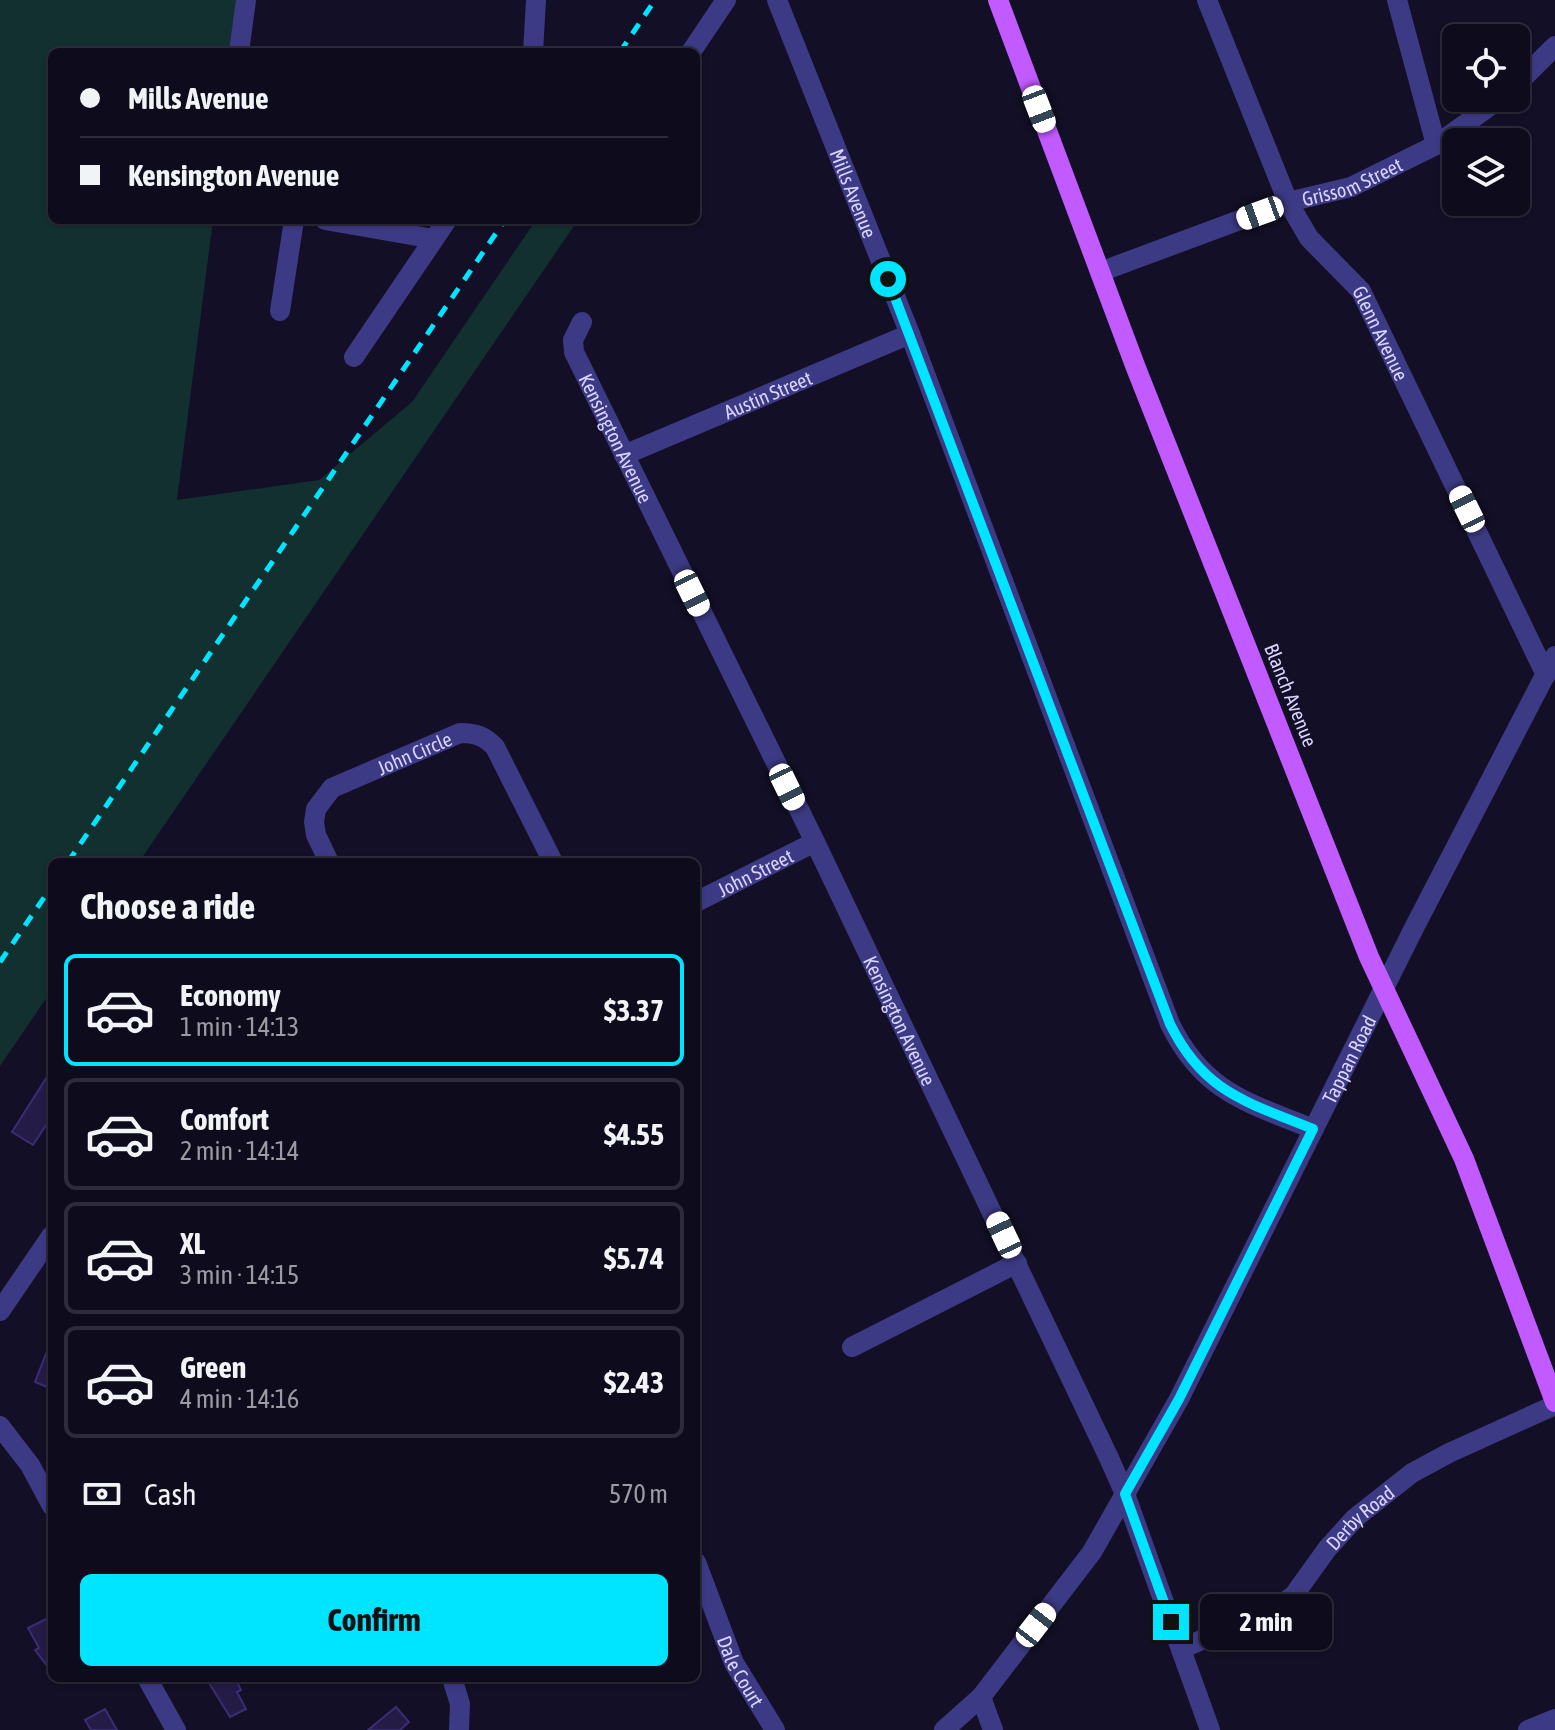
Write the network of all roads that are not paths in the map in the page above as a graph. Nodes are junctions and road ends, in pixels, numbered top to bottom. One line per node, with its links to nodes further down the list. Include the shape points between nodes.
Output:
1 (246, 0): 9 (street)
2 (536, 0): 10 (street)
3 (726, 0): 11 (street)
4 (777, 0): 23 (street, Mills Avenue)
5 (998, 0): 20 (main road, Blanch Avenue)
6 (1207, 0): 15 (street, Glenn Avenue)
7 (1397, 0): 14 (street)
8 (1555, 46): 12 (street)
9 (240, 48)
10 (533, 48)
11 (694, 48)
12 (1530, 71)
13 (1482, 112): 14 (street, Grissom Street)
14 (1436, 145): 15 (street, Grissom Street, via 1351,187)
15 (1288, 202): 20 (street, Grissom Street); 26 (street, Glenn Avenue, via 1309,238 1361,291)
16 (293, 224): 21 (street)
17 (348, 224): 19 (street)
18 (444, 224): 19 (street)
19 (434, 239): 24 (street)
20 (1100, 272): 31 (main road, Blanch Avenue)
21 (280, 311)
22 (582, 322): 25 (street, Kensington Avenue, via 573,340 574,352)
23 (910, 334): 25 (street, Austin Street); 32 (street, Mills Avenue, via 1181,1047 1195,1066 1232,1095)
24 (354, 357)
25 (624, 455): 27 (street, Kensington Avenue)
26 (1551, 666): 31 (street, Tappan Road)
27 (815, 842): 30 (street, John Street); 34 (street, Kensington Avenue)
28 (327, 858): 29 (street, John Circle, via 314,822 322,798 332,788 460,733 474,733 495,747)
29 (551, 858)
30 (700, 900)
31 (1384, 988): 32 (street, Tappan Road); 37 (main road, Blanch Avenue, via 1464,1159)
32 (1313, 1129): 39 (street, Tappan Road, via 1179,1399)
33 (48, 1241): 35 (street)
34 (1017, 1263): 36 (street); 39 (street, Kensington Avenue)
35 (0, 1311)
36 (852, 1347)
37 (1555, 1403): 42 (street, Derby Road, via 1412,1473 1355,1518 1294,1595)
38 (0, 1426): 40 (street)
39 (1125, 1494): 42 (street, Kensington Avenue); 45 (street, Tappan Road, via 1092,1552)
40 (48, 1499)
41 (700, 1573): 49 (street, Dale Court, via 734,1663)
42 (1181, 1649): 52 (street, Kensington Avenue)
43 (149, 1682): 47 (street)
44 (453, 1682): 48 (street, via 460,1704)
45 (981, 1697): 50 (street, Tappan Road); 51 (street)
46 (1555, 1719): 53 (street)
47 (176, 1730)
48 (459, 1730)
49 (775, 1730)
50 (944, 1730)
51 (993, 1730)
52 (1210, 1730)
53 (1528, 1730)

